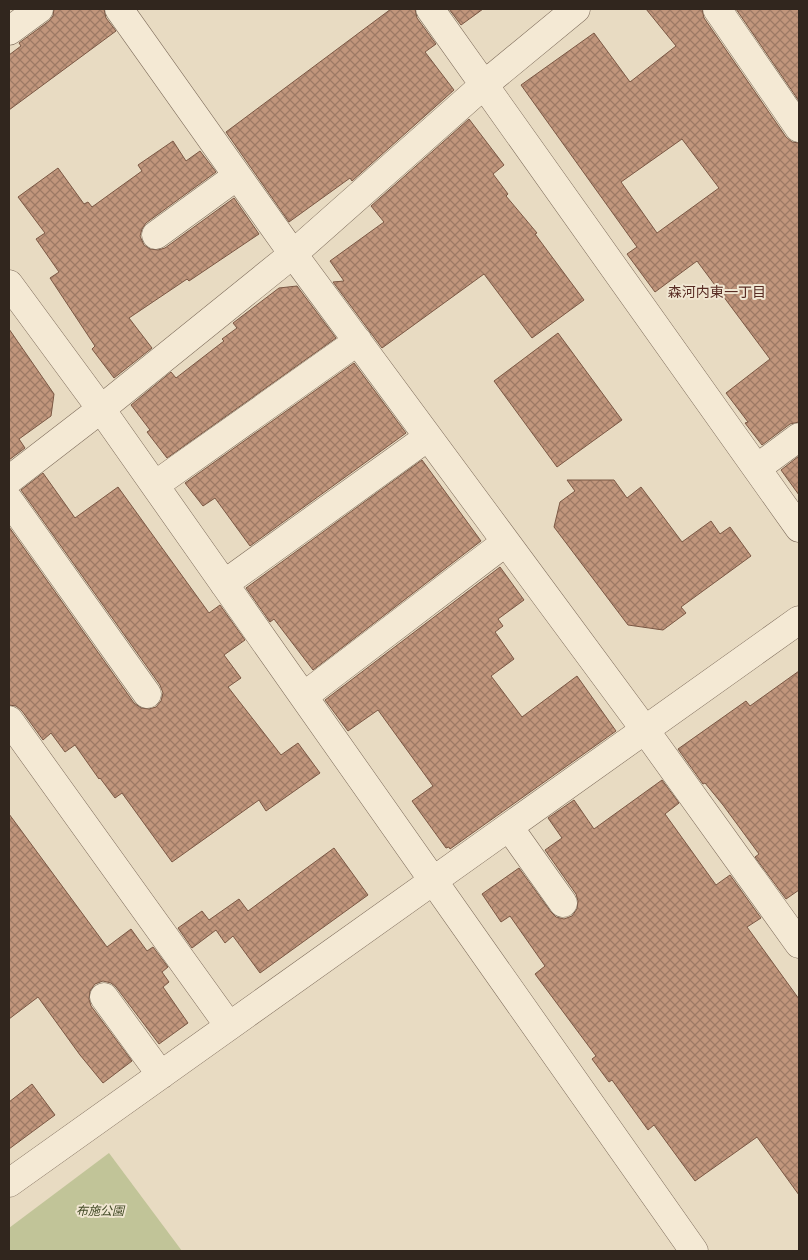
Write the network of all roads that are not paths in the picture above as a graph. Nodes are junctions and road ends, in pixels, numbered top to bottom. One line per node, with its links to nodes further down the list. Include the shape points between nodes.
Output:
1 (39, 9): 6 (street)
2 (119, 9): 9 (street)
3 (430, 9): 7 (street)
4 (576, 9): 7 (street)
5 (717, 9): 8 (street)
6 (9, 31)
7 (485, 84): 11 (street); 17 (street)
8 (799, 128)
9 (237, 176): 10 (street); 11 (street)
10 (156, 235)
11 (293, 254): 13 (street); 14 (street)
12 (9, 284): 14 (street)
13 (358, 341): 15 (street); 19 (street)
14 (101, 409): 18 (street); 19 (street)
15 (428, 437): 22 (street); 23 (street)
16 (799, 437): 17 (street)
17 (756, 468): 21 (street)
18 (9, 480)
19 (155, 485): 23 (street)
20 (9, 500): 25 (street)
21 (799, 528)
22 (506, 542): 26 (street); 28 (street)
23 (224, 584): 26 (street)
24 (799, 620): 28 (street)
25 (147, 694)
26 (304, 696): 30 (street)
27 (9, 720): 34 (street)
28 (645, 730): 29 (street); 32 (street)
29 (509, 827): 30 (street); 31 (street)
30 (433, 881): 34 (street); 37 (street)
31 (563, 903)
32 (799, 944)
33 (104, 997): 35 (street)
34 (229, 1026): 35 (street)
35 (161, 1075): 36 (street)
36 (9, 1183)
37 (694, 1251)

